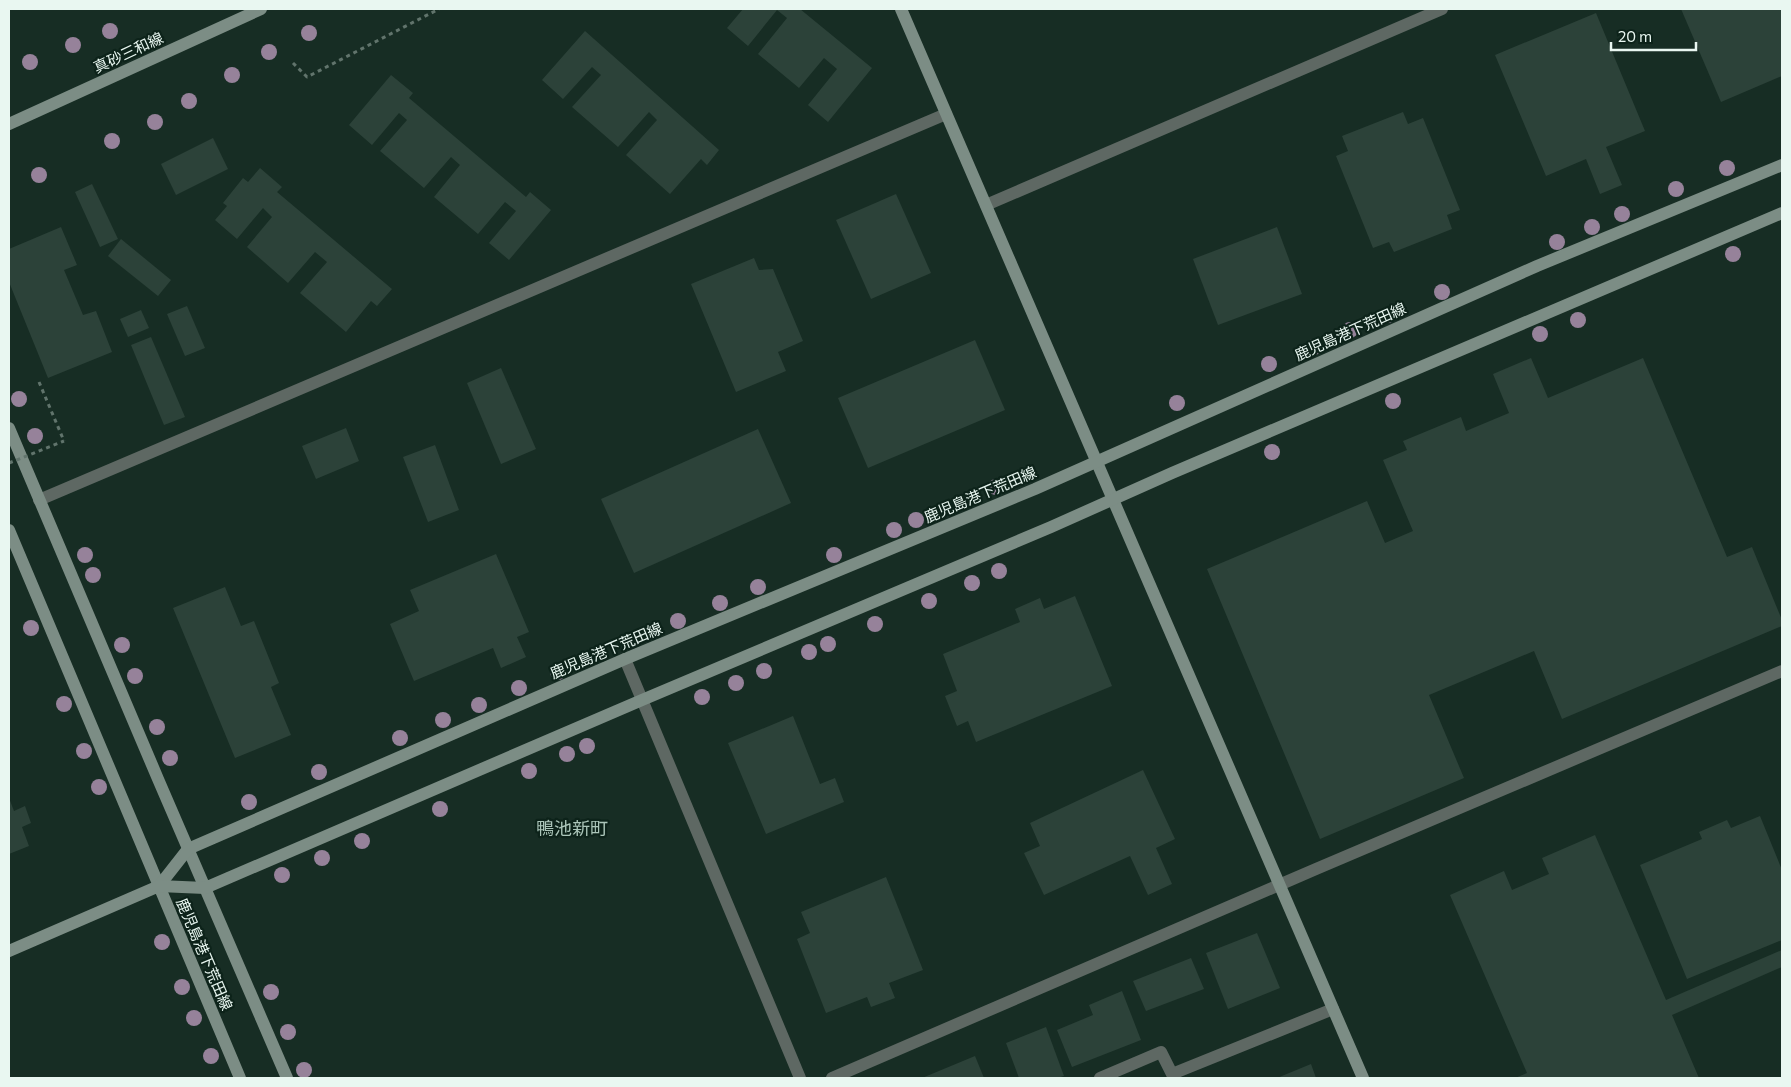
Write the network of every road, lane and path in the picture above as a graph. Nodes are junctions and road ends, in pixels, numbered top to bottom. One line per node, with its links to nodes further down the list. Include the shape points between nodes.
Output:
1 (261, 9): 7 (main road, 真砂三和線)
2 (439, 9): 5 (path, via 307,77)
3 (901, 9): 6 (main road)
4 (1442, 9): 9 (street)
5 (293, 63)
6 (946, 114): 9 (main road); 16 (street)
7 (9, 124)
8 (1782, 165): 13 (main road, 鹿児島港下荒田線, via 1537,266)
9 (986, 205): 13 (main road)
10 (1782, 213): 15 (main road, 鹿児島港下荒田線)
11 (39, 382): 14 (path, bridge, via 64,441)
12 (9, 428): 16 (main road)
13 (1097, 461): 15 (main road); 18 (main road, 鹿児島港下荒田線)
14 (9, 463)
15 (1114, 499): 20 (main road, 鹿児島港下荒田線); 22 (main road)
16 (39, 500): 21 (main road)
17 (9, 530): 23 (main road)
18 (625, 660): 20 (street); 21 (main road, 鹿児島港下荒田線)
19 (1782, 671): 22 (street)
20 (642, 700): 24 (main road, 鹿児島港下荒田線); 29 (street)
21 (188, 849): 23 (main road, 鹿児島港下荒田線); 24 (main road, 鹿児島港下荒田線)
22 (1280, 885): 26 (main road); 30 (street)
23 (159, 886): 24 (main road); 25 (main road); 27 (main road, 鹿児島港下荒田線)
24 (205, 888): 28 (main road, 鹿児島港下荒田線)
25 (9, 951)
26 (1333, 1009): 31 (street, via 1172,1074 1161,1052); 32 (main road)
27 (240, 1078)
28 (287, 1078)
29 (800, 1078)
30 (832, 1078)
31 (1100, 1078)
32 (1364, 1078)

